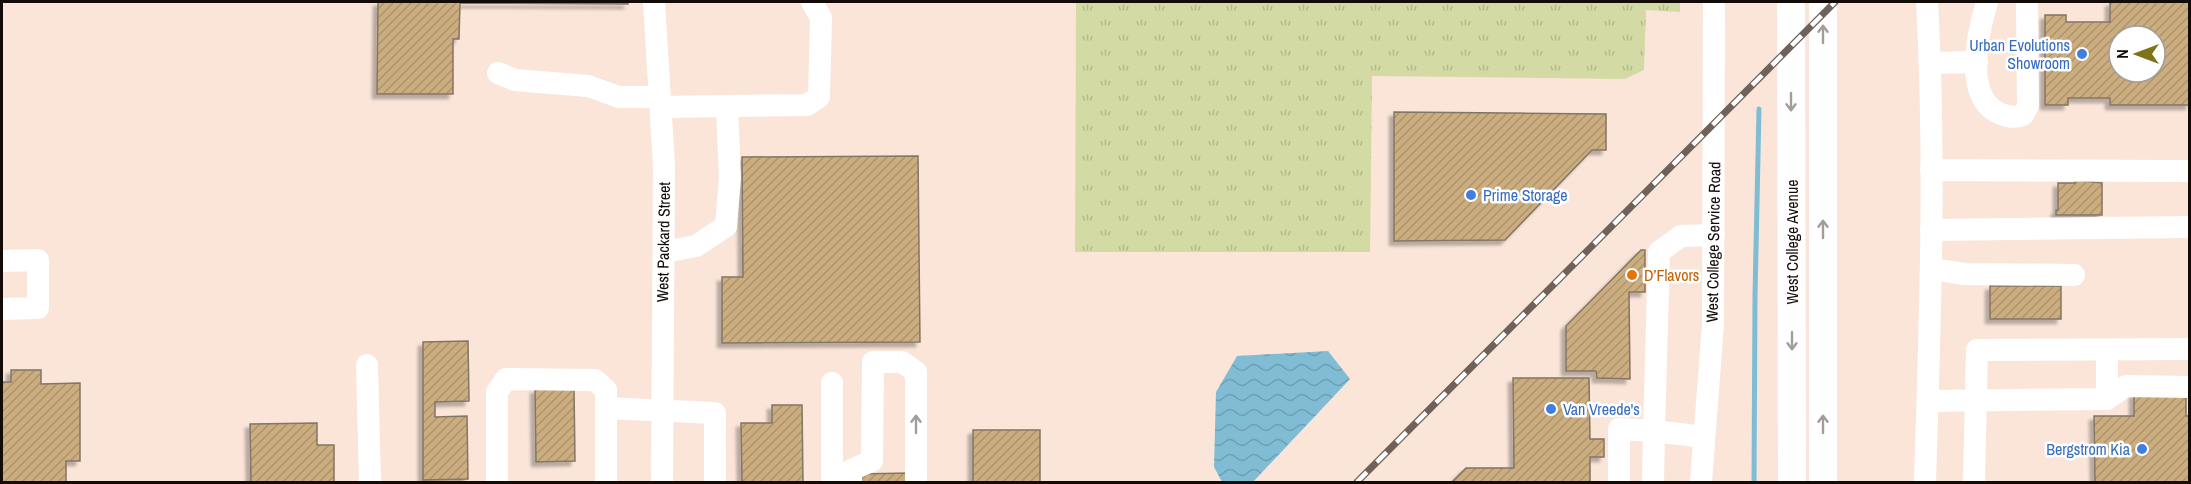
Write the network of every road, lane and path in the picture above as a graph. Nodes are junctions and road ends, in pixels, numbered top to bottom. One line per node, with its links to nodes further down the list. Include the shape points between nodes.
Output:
1 (654, 2): 12 (street, West Packard Street)
2 (812, 2): 13 (street, via 821,18 819,97 807,105)
3 (1714, 2): 18 (street, West College Service Road)
4 (1791, 2): 47 (main road, West College Avenue, one-way to 47)
5 (1822, 2): 48 (main road, West College Avenue, one-way to 5)
6 (1927, 2): 10 (street)
7 (1986, 2): 9 (street)
8 (2027, 2): 9 (street, via 2028,106 2023,115 2012,118 1995,112 1983,101 1977,86)
9 (1977, 62): 10 (street)
10 (1930, 63): 14 (street)
11 (498, 72): 12 (street, via 514,80 588,86 619,97)
12 (661, 102): 13 (street); 19 (street, West Packard Street)
13 (727, 106): 19 (street, via 726,226 696,246)
14 (1931, 170): 15 (street); 17 (street)
15 (2190, 171)
16 (2190, 227): 17 (street)
17 (1931, 230): 21 (street)
18 (1714, 235): 34 (street, via 1681,236 1659,252); 35 (street, West College Service Road, via 1713,324)
19 (664, 252): 33 (street, West Packard Street)
20 (2, 261): 23 (street, via 38,260 38,308)
21 (1931, 269): 22 (street, via 1965,274); 31 (street)
22 (2074, 275)
23 (2, 309)
24 (2190, 349): 25 (street)
25 (2107, 350): 29 (street); 30 (street, via 1977,350)
26 (368, 365): 36 (street)
27 (832, 383): 41 (street)
28 (2190, 387): 29 (street, via 2126,386)
29 (2107, 399): 30 (street)
30 (1976, 400): 31 (street); 50 (street)
31 (1928, 401): 49 (street)
32 (606, 408): 33 (street); 37 (street, via 606,390 595,380 506,379 497,392); 38 (street)
33 (662, 410): 39 (street, West Packard Street); 40 (street, via 715,413)
34 (1654, 431): 35 (street); 44 (street, via 1619,429); 45 (street)
35 (1704, 437): 46 (street, West College Service Road)
36 (369, 483)
37 (497, 483)
38 (606, 483)
39 (662, 483)
40 (715, 483)
41 (832, 483)
42 (851, 483): 43 (street, one-way to 42, via 916,372 902,362 873,362 872,461 851,470)
43 (916, 483)
44 (1619, 483)
45 (1653, 483)
46 (1701, 483)
47 (1792, 483)
48 (1823, 483)
49 (1925, 483)
50 (1974, 483)

